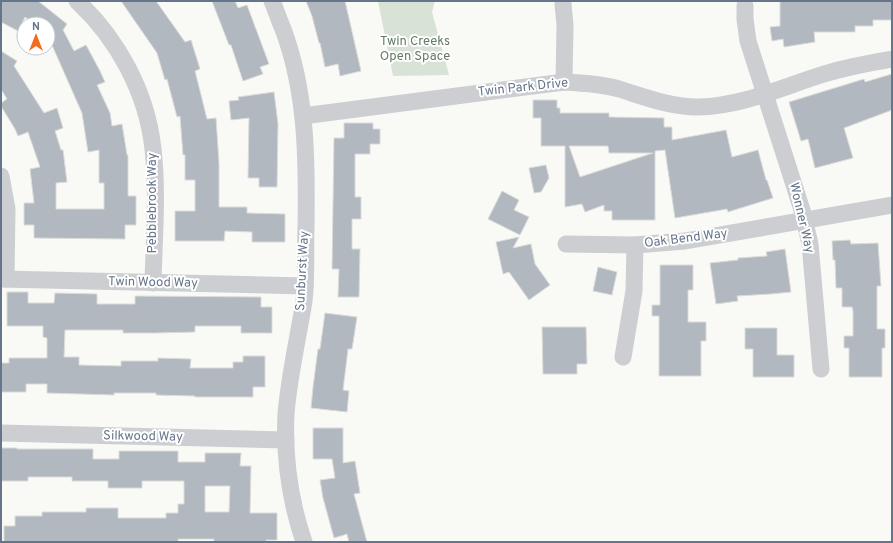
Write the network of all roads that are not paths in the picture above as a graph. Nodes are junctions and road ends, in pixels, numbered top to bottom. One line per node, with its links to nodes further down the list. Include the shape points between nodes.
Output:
1 (77, 1): 15 (street, Pebblebrook Way, via 104,30 118,51 131,74 148,122 155,173)
2 (272, 1): 8 (street, Sunburst Way, via 288,42 298,80)
3 (563, 4): 6 (street)
4 (745, 6): 7 (street, Wonner Way, via 748,41)
5 (892, 59): 7 (street, Twin Park Drive, via 824,74)
6 (564, 82): 7 (street, Twin Park Drive, via 587,83 673,105 697,107 722,106); 8 (street, Twin Park Drive)
7 (765, 94): 11 (street, Wonner Way)
8 (303, 116): 16 (street, Sunburst Way, via 307,170)
9 (1, 176): 14 (street, via 7,209)
10 (884, 207): 11 (street, Oak Bend Way)
11 (805, 221): 13 (street, Oak Bend Way, via 685,241); 18 (street, Wonner Way, via 810,244)
12 (566, 244): 13 (street, Oak Bend Way)
13 (635, 245): 17 (street, via 634,291)
14 (3, 279): 15 (street, Twin Wood Way)
15 (153, 283): 16 (street, Twin Wood Way)
16 (305, 286): 20 (street, Sunburst Way, via 290,380)
17 (623, 357)
18 (821, 369)
19 (1, 433): 20 (street, Silkwood Way)
20 (286, 440): 21 (street, Sunburst Way, via 291,494)
21 (304, 542)

